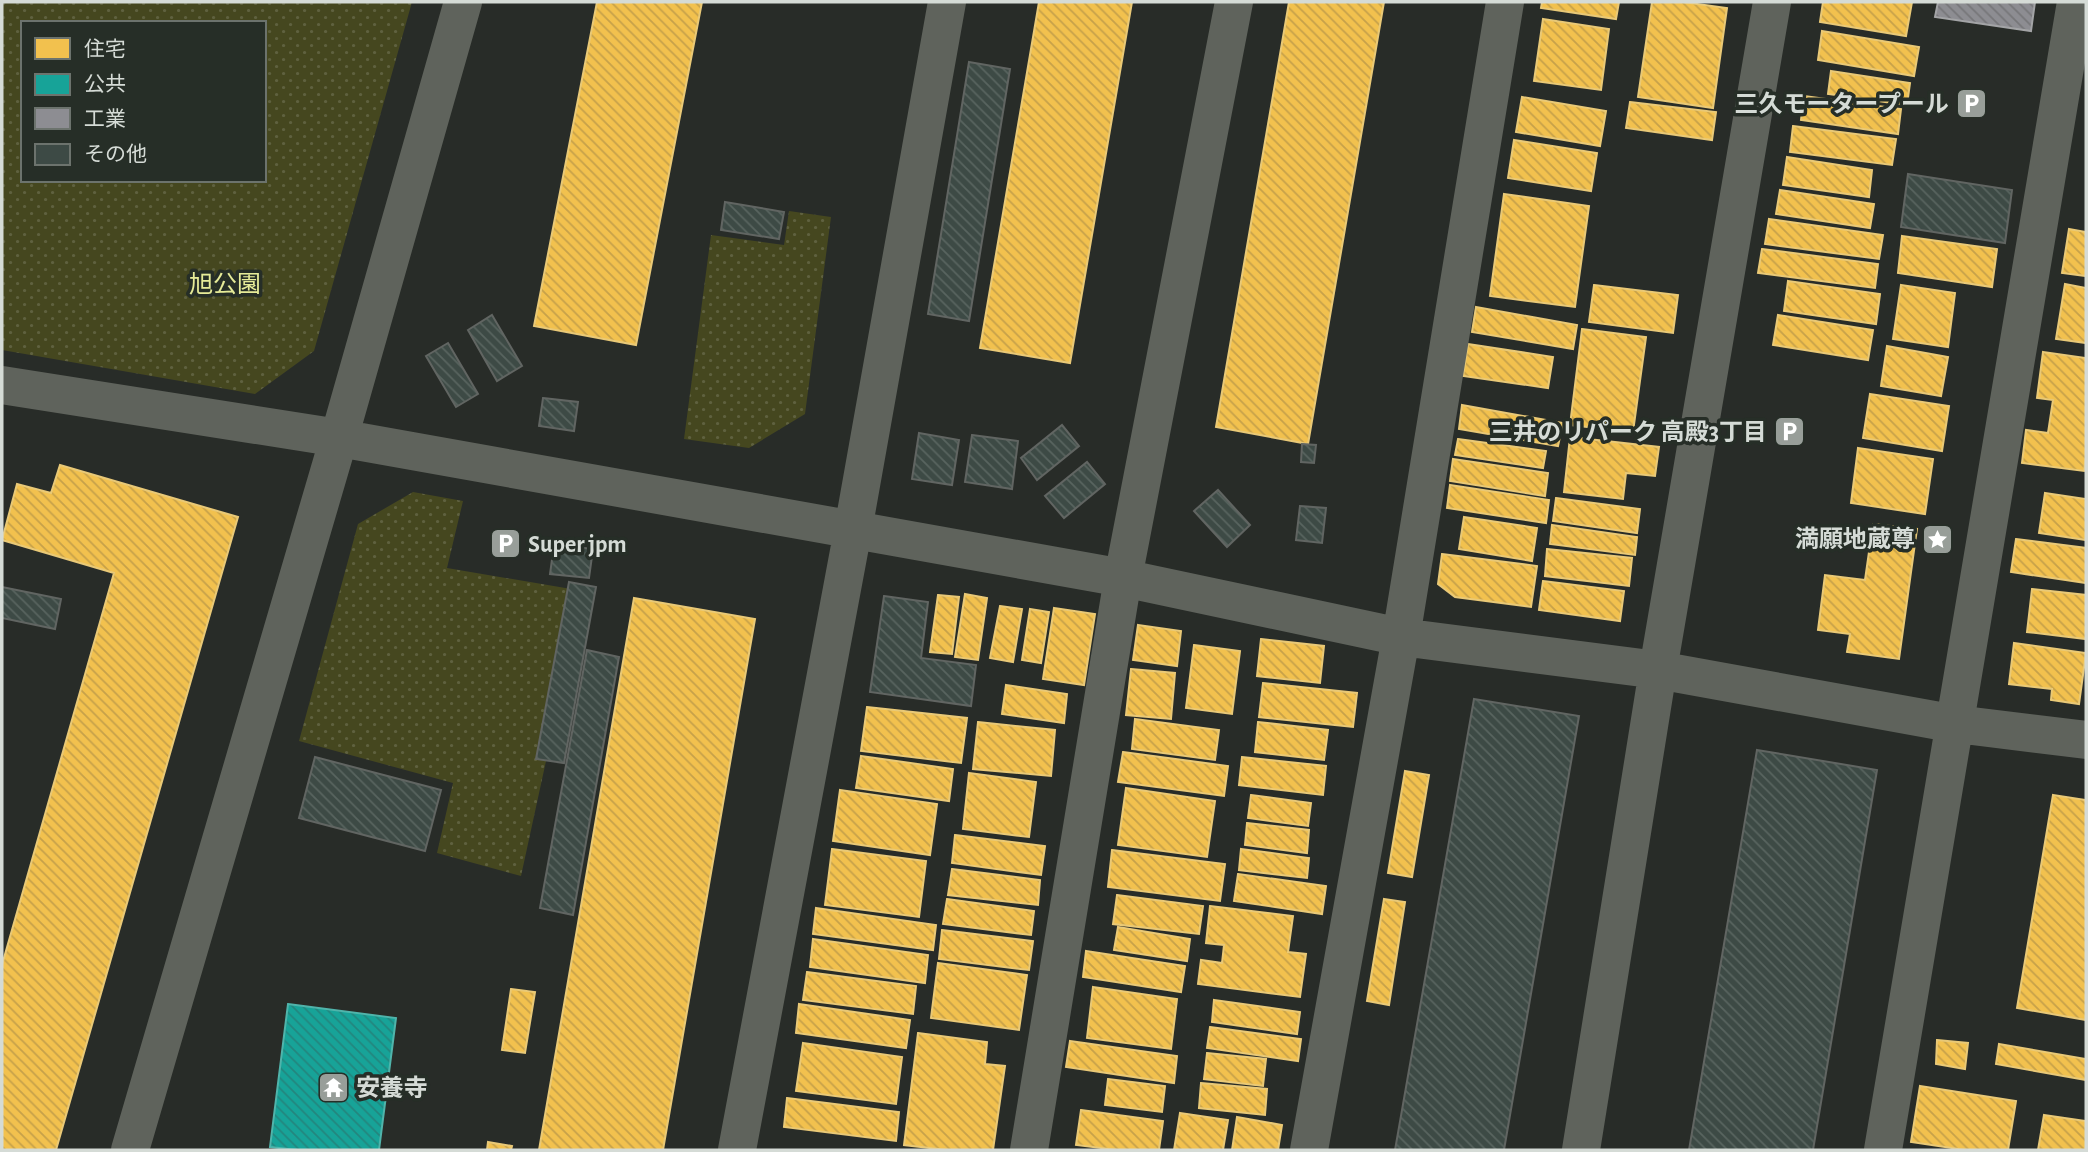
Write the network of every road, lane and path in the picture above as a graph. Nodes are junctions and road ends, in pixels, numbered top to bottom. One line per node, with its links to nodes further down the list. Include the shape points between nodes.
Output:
1 (463, 2): 8 (street)
2 (947, 2): 9 (street)
3 (1234, 2): 10 (street)
4 (1504, 2): 11 (street)
5 (1772, 2): 12 (street)
6 (2076, 2): 13 (street)
7 (2, 385): 8 (street)
8 (339, 438): 9 (street); 15 (street)
9 (853, 530): 10 (street); 16 (street)
10 (1123, 578): 11 (street); 17 (street)
11 (1401, 636): 12 (street); 18 (street)
12 (1658, 670): 13 (street); 19 (street)
13 (1956, 724): 14 (street); 20 (street)
14 (2086, 740)
15 (130, 1150)
16 (737, 1150)
17 (1029, 1150)
18 (1310, 1150)
19 (1581, 1150)
20 (1883, 1150)

